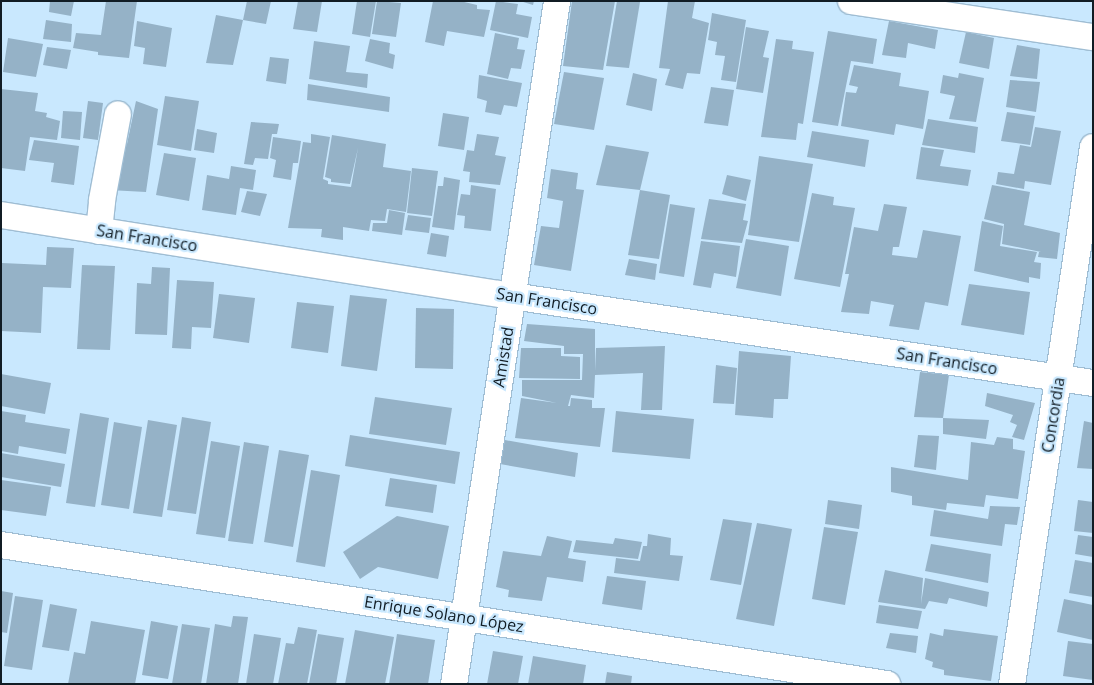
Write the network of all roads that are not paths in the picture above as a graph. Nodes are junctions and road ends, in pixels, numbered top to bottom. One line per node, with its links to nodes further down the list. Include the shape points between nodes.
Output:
1 (557, 1): 8 (street, Amistad)
2 (851, 1): 3 (street)
3 (1093, 37)
4 (118, 114): 7 (street)
5 (1093, 147): 9 (street, Concordia)
6 (1, 215): 7 (street, San Francisco)
7 (98, 231): 8 (street, San Francisco)
8 (512, 296): 9 (street, San Francisco); 12 (street, Amistad)
9 (1058, 378): 10 (street, San Francisco); 15 (street, Concordia)
10 (1093, 383)
11 (1, 545): 12 (street, Enrique Solano López)
12 (463, 617): 13 (street, Amistad); 14 (street, Enrique Solano López)
13 (454, 684)
14 (887, 684)
15 (1012, 684)

